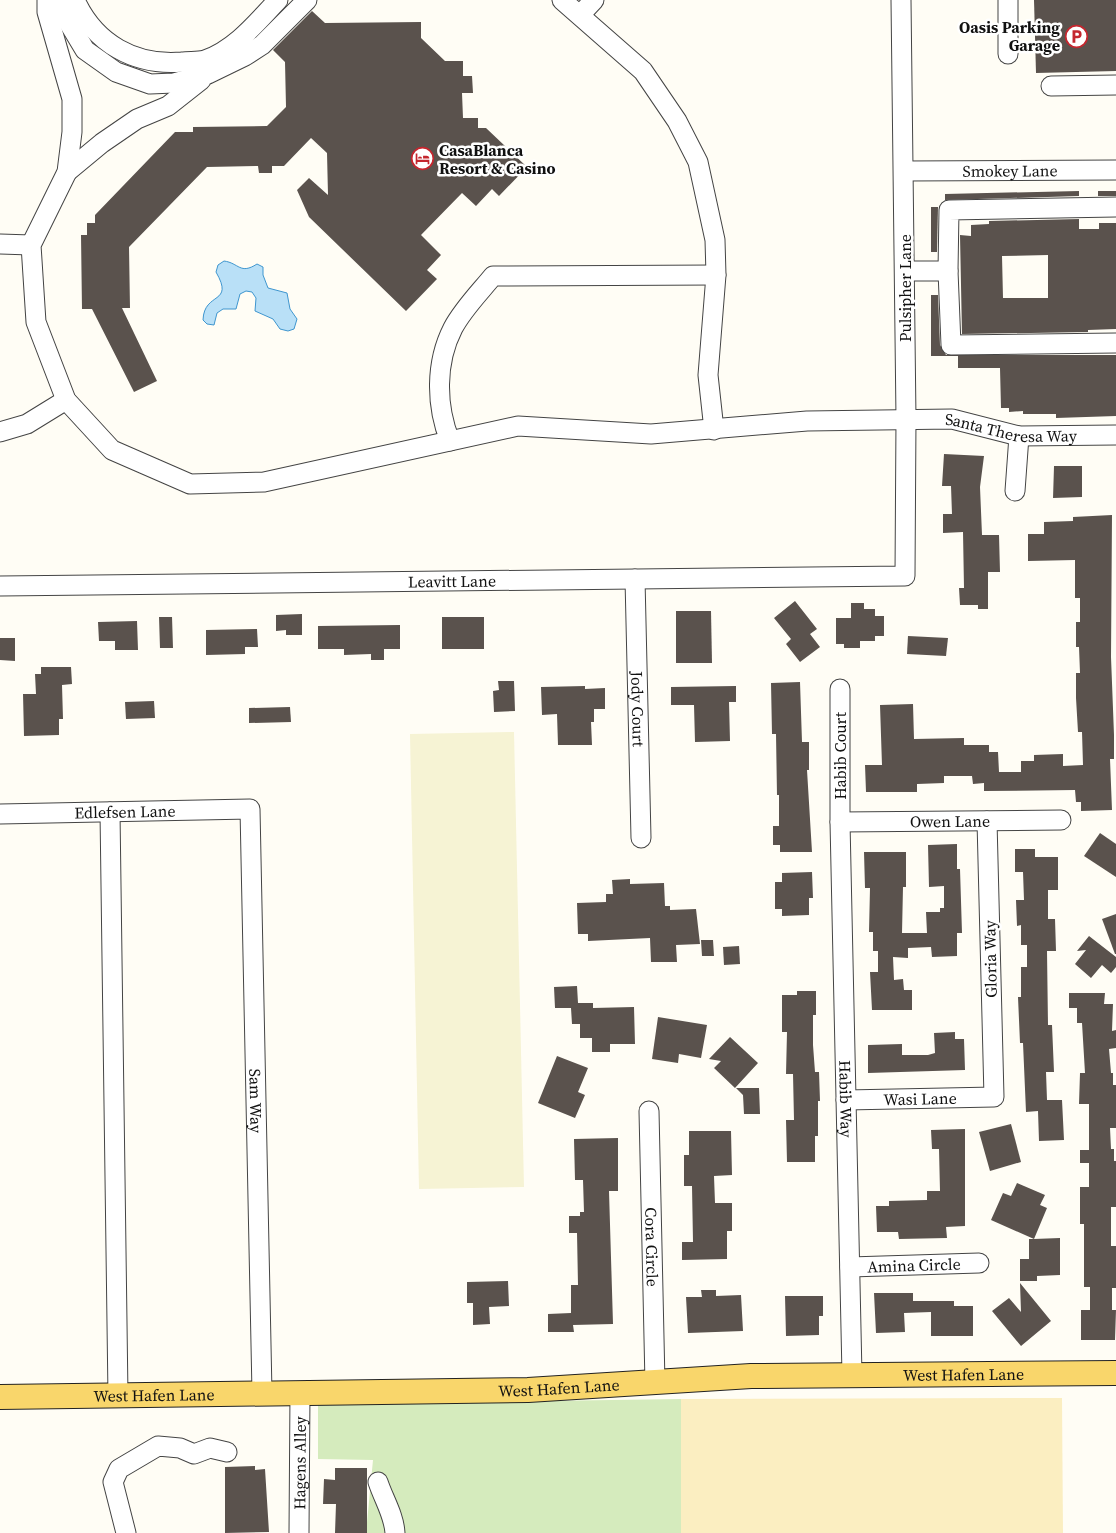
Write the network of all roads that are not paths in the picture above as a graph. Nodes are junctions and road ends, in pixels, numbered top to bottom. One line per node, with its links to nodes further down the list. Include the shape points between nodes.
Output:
1 (47, 0): 17 (street, via 47,12 72,100)
2 (55, 0): 12 (street, via 85,50 116,72 150,84 174,83)
3 (75, 0): 4 (street, via 98,36 132,57 165,63 204,60 238,42)
4 (278, 0)
5 (307, 0): 12 (street, via 262,45)
6 (562, 0): 10 (street)
7 (594, 0): 10 (street)
8 (902, 0): 16 (street, Pulsipher Lane)
9 (1008, 0): 11 (street)
10 (580, 15): 23 (street, via 643,71 678,121 698,162 715,240)
11 (1008, 54)
12 (208, 74): 17 (street, via 168,106 137,119 102,143)
13 (1116, 85): 14 (street)
14 (1050, 86)
15 (1116, 170): 16 (street, Smokey Lane)
16 (904, 171): 21 (street, Pulsipher Lane)
17 (67, 172): 20 (street)
18 (1116, 207): 22 (street, via 949,210)
19 (0, 244): 20 (street)
20 (31, 244): 25 (street, via 36,322)
21 (905, 271): 22 (street); 26 (street, Pulsipher Lane)
22 (948, 271): 24 (street, via 951,345)
23 (716, 275): 27 (street, via 708,375); 31 (street, via 493,276 453,328 442,364 439,395 442,420)
24 (1116, 343)
25 (66, 400): 28 (street, via 27,424); 31 (street, Santa Theresa Way, via 112,450 190,484 264,482)
26 (906, 419): 27 (street, Santa Theresa Way, via 807,421); 30 (street, Santa Theresa Way, via 952,418); 33 (street, Pulsipher Lane)
27 (714, 430): 31 (street, Santa Theresa Way, via 651,434 518,426)
28 (0, 432)
29 (1116, 435): 30 (street, Santa Theresa Way)
30 (1020, 436): 32 (street)
31 (450, 441)
32 (1015, 491)
33 (905, 576): 34 (street, Leavitt Lane)
34 (635, 579): 35 (street, Leavitt Lane); 43 (street, Jody Court)
35 (0, 586)
36 (840, 689): 42 (street, Habib Court)
37 (250, 809): 38 (street, Edlefsen Lane); 53 (street, Sam Way)
38 (110, 812): 39 (street, Edlefsen Lane); 54 (street)
39 (0, 814)
40 (1061, 820): 41 (street, Owen Lane)
41 (987, 821): 42 (street, Owen Lane); 44 (street, Gloria Way)
42 (840, 822): 45 (street, Habib Way)
43 (641, 838)
44 (994, 1097): 45 (street, Wasi Lane)
45 (846, 1100): 48 (street, Habib Way)
46 (649, 1111): 51 (street, Cora Circle)
47 (979, 1264): 48 (street, Amina Circle)
48 (850, 1267): 50 (street, Habib Way)
49 (1116, 1373): 50 (main road, West Hafen Lane)
50 (852, 1375): 51 (main road, West Hafen Lane, via 751,1376)
51 (655, 1383): 52 (main road, West Hafen Lane, via 508,1391)
52 (300, 1392): 53 (main road, West Hafen Lane); 59 (street, Hagens Alley)
53 (262, 1393): 54 (main road, West Hafen Lane)
54 (118, 1396): 55 (main road, West Hafen Lane)
55 (0, 1397)
56 (228, 1452): 58 (street, via 210,1448 194,1454 180,1448 158,1446 119,1469 113,1482)
57 (378, 1482): 60 (street, via 394,1518)
58 (126, 1533)
59 (299, 1533)
60 (395, 1533)

